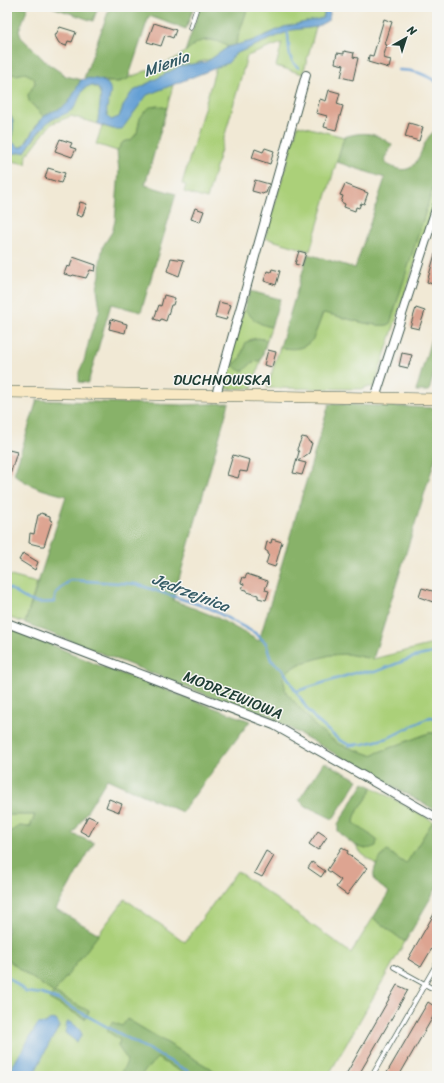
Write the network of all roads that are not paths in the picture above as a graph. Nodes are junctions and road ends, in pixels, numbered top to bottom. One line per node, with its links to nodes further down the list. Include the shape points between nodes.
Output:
1 (198, 7): 2 (lane)
2 (190, 28)
3 (306, 75): 6 (street)
4 (437, 206): 7 (street)
5 (7, 392): 6 (street, DUCHNOWSKA)
6 (216, 395): 7 (street, DUCHNOWSKA)
7 (375, 398): 8 (street, DUCHNOWSKA)
8 (437, 399)
9 (7, 623): 10 (street, MODRZEWIOWA, via 274,726)
10 (437, 818)
11 (437, 963): 13 (lane)
12 (394, 966): 13 (lane)
13 (425, 984): 14 (lane); 15 (lane)
14 (437, 992)
15 (372, 1076)

